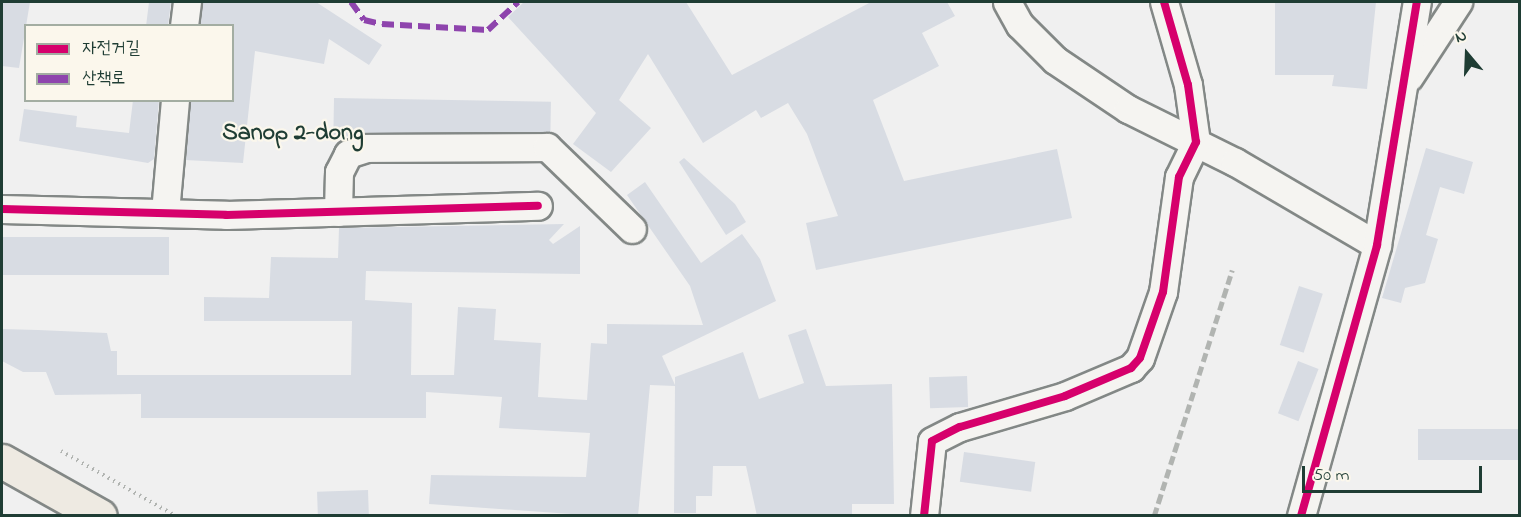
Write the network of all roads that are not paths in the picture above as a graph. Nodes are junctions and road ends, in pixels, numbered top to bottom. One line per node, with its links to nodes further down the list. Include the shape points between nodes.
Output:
1 (187, 2): 6 (street)
2 (1007, 2): 9 (street, via 1020,25 1055,60 1128,109)
3 (1164, 2): 9 (street, via 1188,85)
4 (1417, 2): 7 (street)
5 (1458, 2): 7 (street)
6 (184, 24)
7 (1406, 80): 15 (street)
8 (175, 102): 12 (street)
9 (1196, 142): 15 (street); 18 (street, via 1179,177 1163,292 1140,358 1131,368 1065,396 960,426 932,441)
10 (538, 206): 13 (street)
11 (2, 209): 12 (street)
12 (165, 212): 13 (street)
13 (338, 212): 14 (street, via 339,172 348,154 366,148 547,147)
14 (632, 229)
15 (1377, 244): 19 (street)
16 (2, 461): 17 (main road)
17 (100, 516)
18 (924, 516)
19 (1300, 516)

